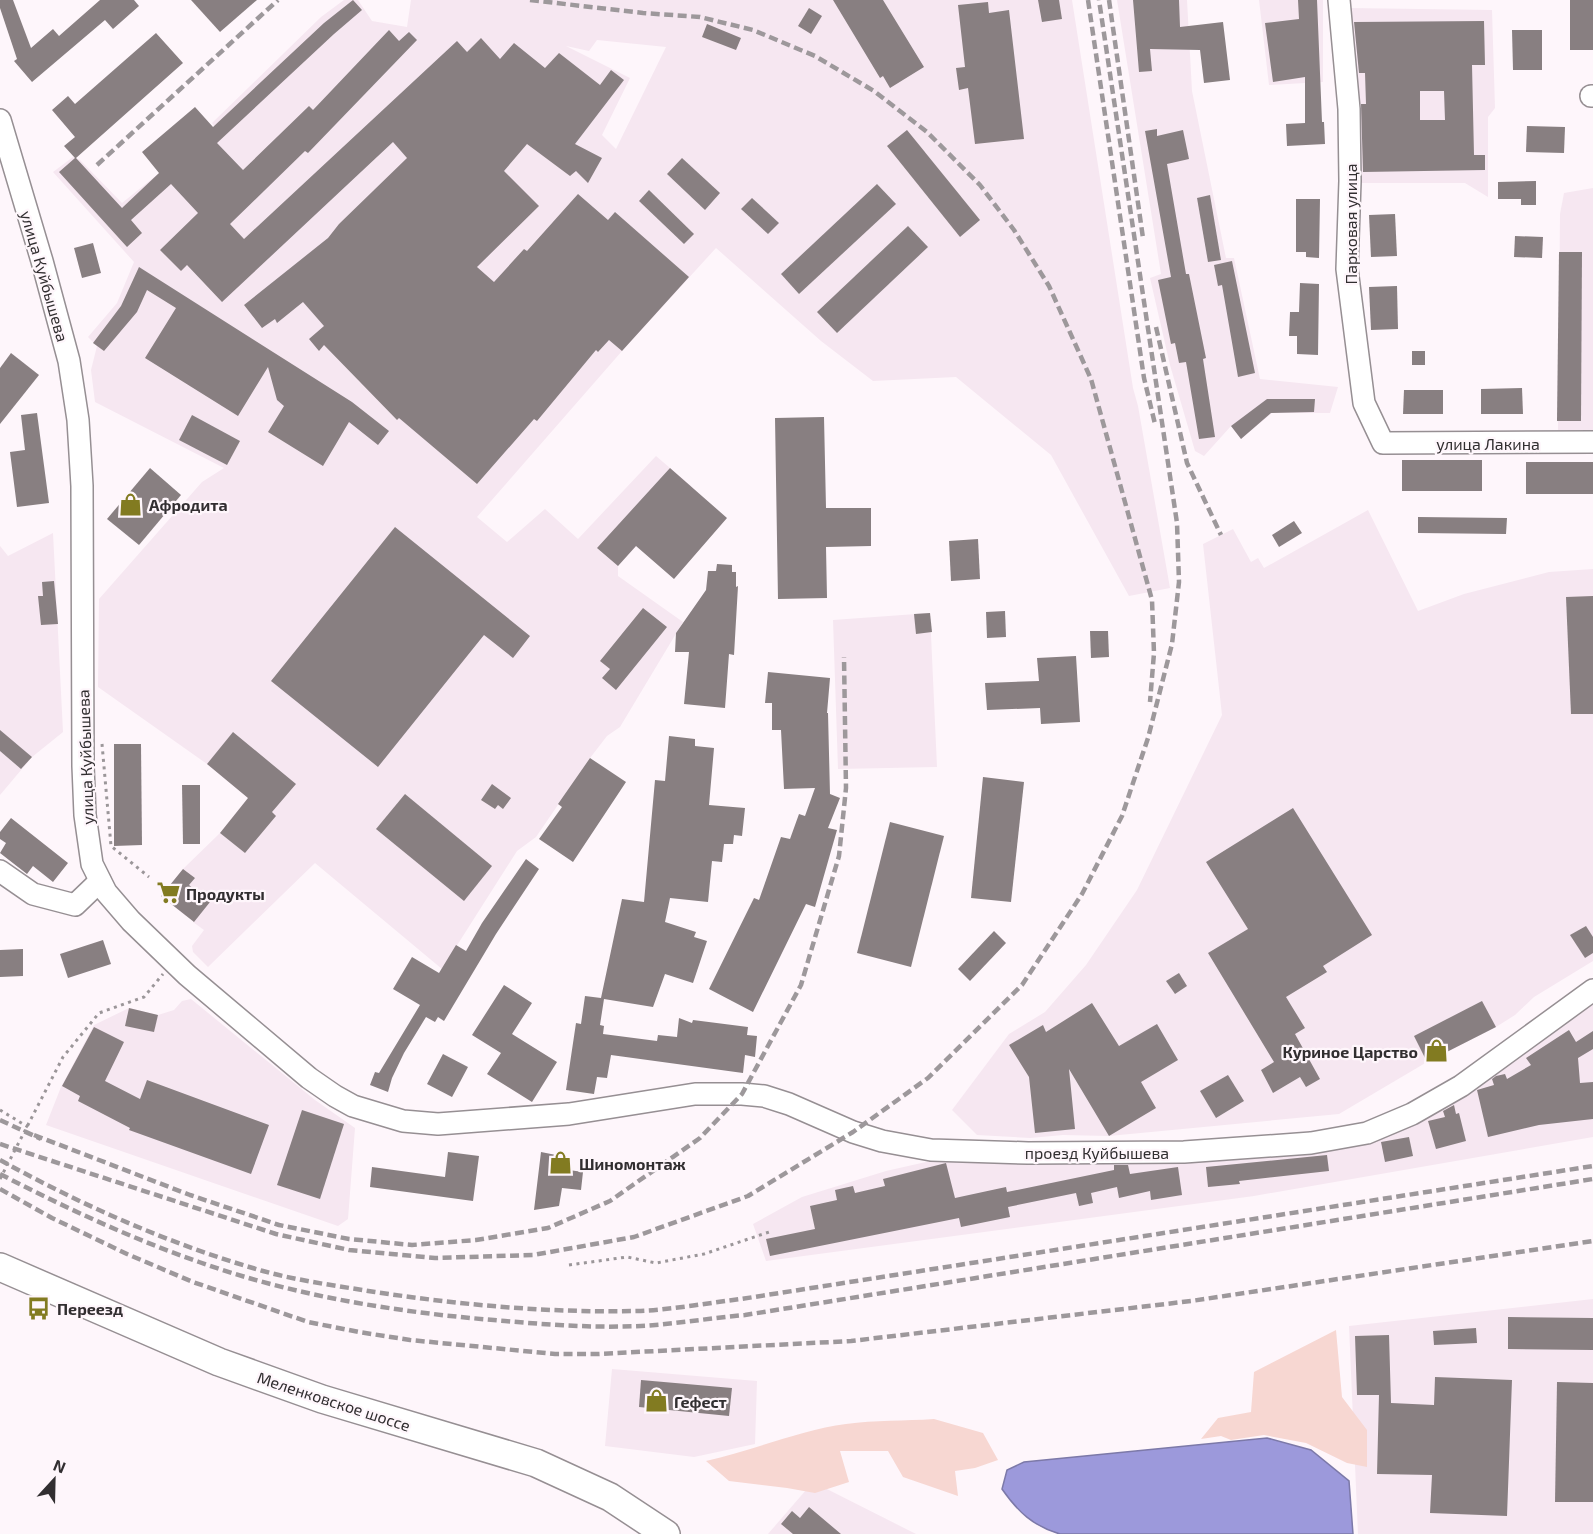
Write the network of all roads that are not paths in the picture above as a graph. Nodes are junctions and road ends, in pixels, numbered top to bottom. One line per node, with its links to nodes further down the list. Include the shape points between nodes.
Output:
1 (1339, 0): 4 (street, Парковая улица, via 1349,109 1347,269 1364,403)
2 (0, 120): 6 (street, улица Куйбышева, via 69,361 78,420 82,497 82,766 92,864)
3 (1593, 442): 4 (street, улица Лакина)
4 (1383, 444)
5 (0, 871): 6 (street, via 33,894 75,905)
6 (100, 881): 8 (street, улица Куйбышева, via 131,921 187,975 309,1078 353,1106 403,1121 438,1124)
7 (1593, 990): 8 (street, проезд Куйбышева, via 1461,1086 1412,1114 1367,1132 1311,1143 1184,1152 931,1150 863,1135 789,1104 742,1094 695,1094)
8 (568, 1114)
9 (0, 1267): 10 (main road, Меленковское шоссе, via 219,1362 322,1400 536,1463 610,1497)
10 (666, 1534)

